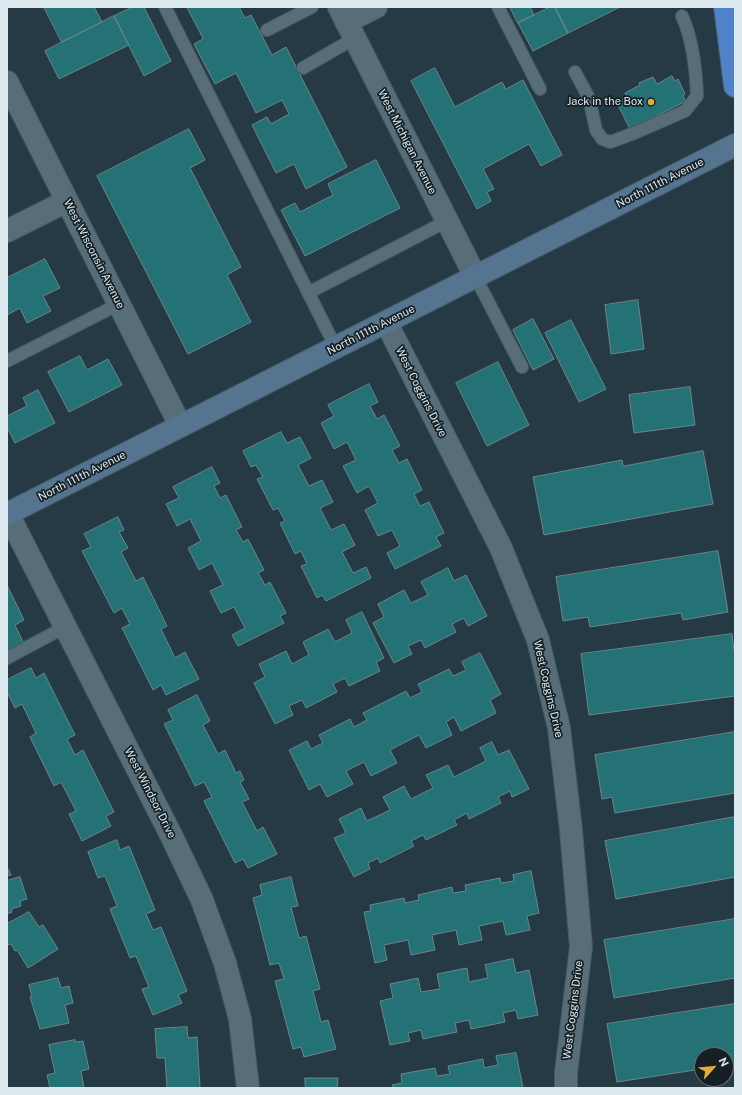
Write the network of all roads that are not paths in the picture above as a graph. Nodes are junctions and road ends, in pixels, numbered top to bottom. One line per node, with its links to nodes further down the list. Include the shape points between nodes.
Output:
1 (165, 7): 19 (lane)
2 (312, 7): 8 (lane)
3 (376, 7): 7 (street)
4 (498, 7): 13 (lane)
5 (725, 7): 11 (highway)
6 (682, 16): 10 (lane, via 689,32 697,84 697,96 685,111 610,142 602,139 596,130 589,98)
7 (346, 22): 9 (lane); 16 (street, West Michigan Avenue)
8 (267, 30)
9 (303, 68)
10 (575, 72)
11 (735, 86)
12 (9, 89): 15 (street, West Wisconsin Avenue)
13 (540, 89)
14 (735, 145): 18 (street, North 111th Avenue)
15 (67, 201): 17 (street); 20 (street, West Wisconsin Avenue)
16 (447, 221): 18 (street, West Michigan Avenue); 19 (lane)
17 (7, 231)
18 (476, 278): 21 (street, North 111th Avenue); 24 (lane)
19 (308, 293): 22 (lane)
20 (119, 304): 23 (lane); 25 (street, West Wisconsin Avenue)
21 (386, 322): 22 (street, North 111th Avenue); 30 (street, West Coggins Drive, via 501,548 538,640 559,728 581,947)
22 (336, 348): 25 (street, North 111th Avenue)
23 (7, 361)
24 (522, 367)
25 (180, 425): 26 (street, North 111th Avenue)
26 (7, 514): 27 (street, West Windsor Drive)
27 (65, 627): 28 (lane); 29 (street, West Windsor Drive, via 202,900 225,963 240,1019)
28 (7, 658)
29 (248, 1088)
30 (566, 1088)

